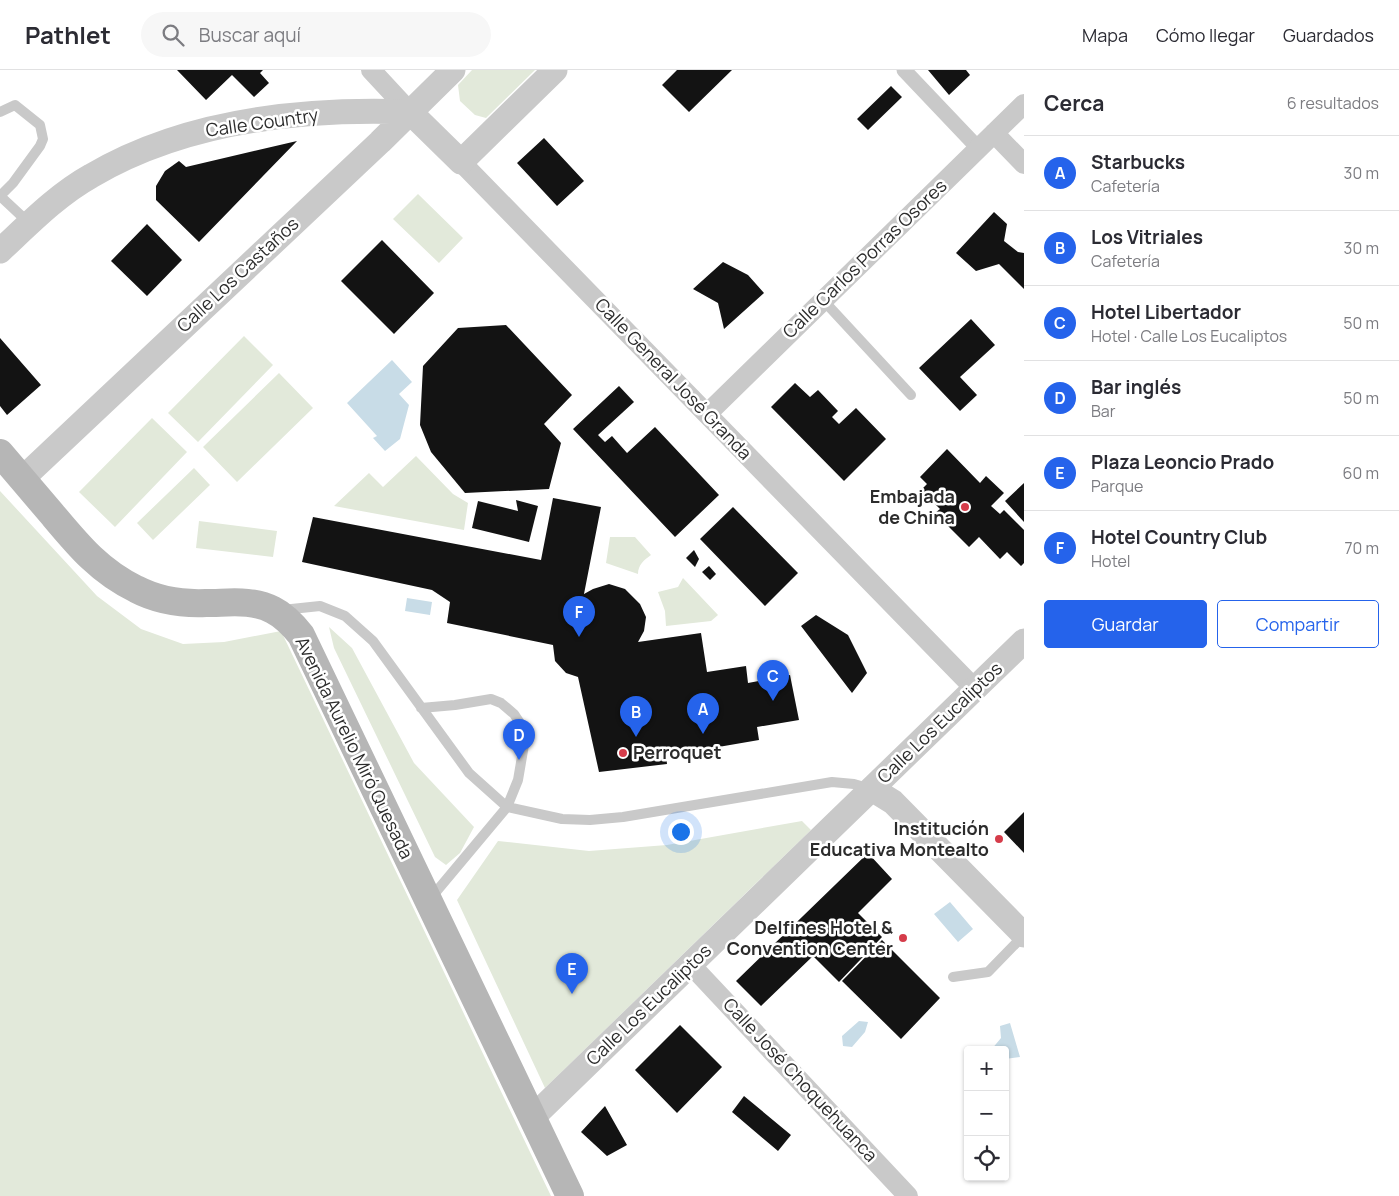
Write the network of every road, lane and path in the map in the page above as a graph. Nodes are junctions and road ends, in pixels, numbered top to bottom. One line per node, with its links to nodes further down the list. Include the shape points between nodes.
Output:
1 (371, 70): 7 (street, Calle General José Granda)
2 (452, 70): 7 (street, Calle Los Castaños)
3 (555, 70): 10 (street)
4 (904, 70): 9 (street)
5 (1024, 104): 8 (street, Calle Carlos Porras Osores)
6 (0, 112): 12 (lane, via 15,105 40,125 43,139)
7 (410, 112): 10 (street, Calle General José Granda); 13 (street, Calle Country, via 289,116 218,126 183,136 148,148 91,176 66,192); 19 (street, Calle Los Castaños)
8 (994, 133): 9 (street, Calle Carlos Porras Osores); 11 (street)
9 (979, 148): 15 (street, Calle Carlos Porras Osores)
10 (461, 162): 17 (street, Calle General José Granda)
11 (1024, 164)
12 (0, 196): 13 (lane)
13 (30, 223): 14 (street, Calle Country)
14 (0, 250)
15 (824, 300): 16 (lane); 17 (street, Calle Carlos Porras Osores)
16 (911, 395)
17 (707, 414): 22 (street, Calle General José Granda)
18 (0, 453): 19 (main road, Avenida Aurelio Miró Quesada)
19 (22, 479): 20 (main road, Avenida Aurelio Miró Quesada, via 74,539 116,579 161,598 183,603 242,602)
20 (274, 610): 23 (lane, via 320,606 345,616 373,641); 26 (main road, Avenida Aurelio Miró Quesada, via 290,621 301,635)
21 (1024, 641): 22 (street, Calle Los Eucaliptos)
22 (975, 689): 24 (street, Calle Los Eucaliptos)
23 (421, 708): 25 (lane, via 469,773); 25 (lane, via 491,700 514,714 522,726 524,740 518,780)
24 (872, 789): 25 (lane, via 832,782 590,820 562,819); 27 (street, via 893,802); 28 (street, Calle Los Eucaliptos)
25 (507, 807): 26 (lane)
26 (428, 902): 30 (main road, Avenida Aurelio Miró Quesada)
27 (1024, 935): 29 (lane, via 988,972)
28 (691, 965): 30 (street, Calle Los Eucaliptos); 32 (street, Calle José Choquehuanca)
29 (953, 977)
30 (532, 1118): 31 (main road, Avenida Aurelio Miró Quesada)
31 (570, 1196)
32 (908, 1196)

